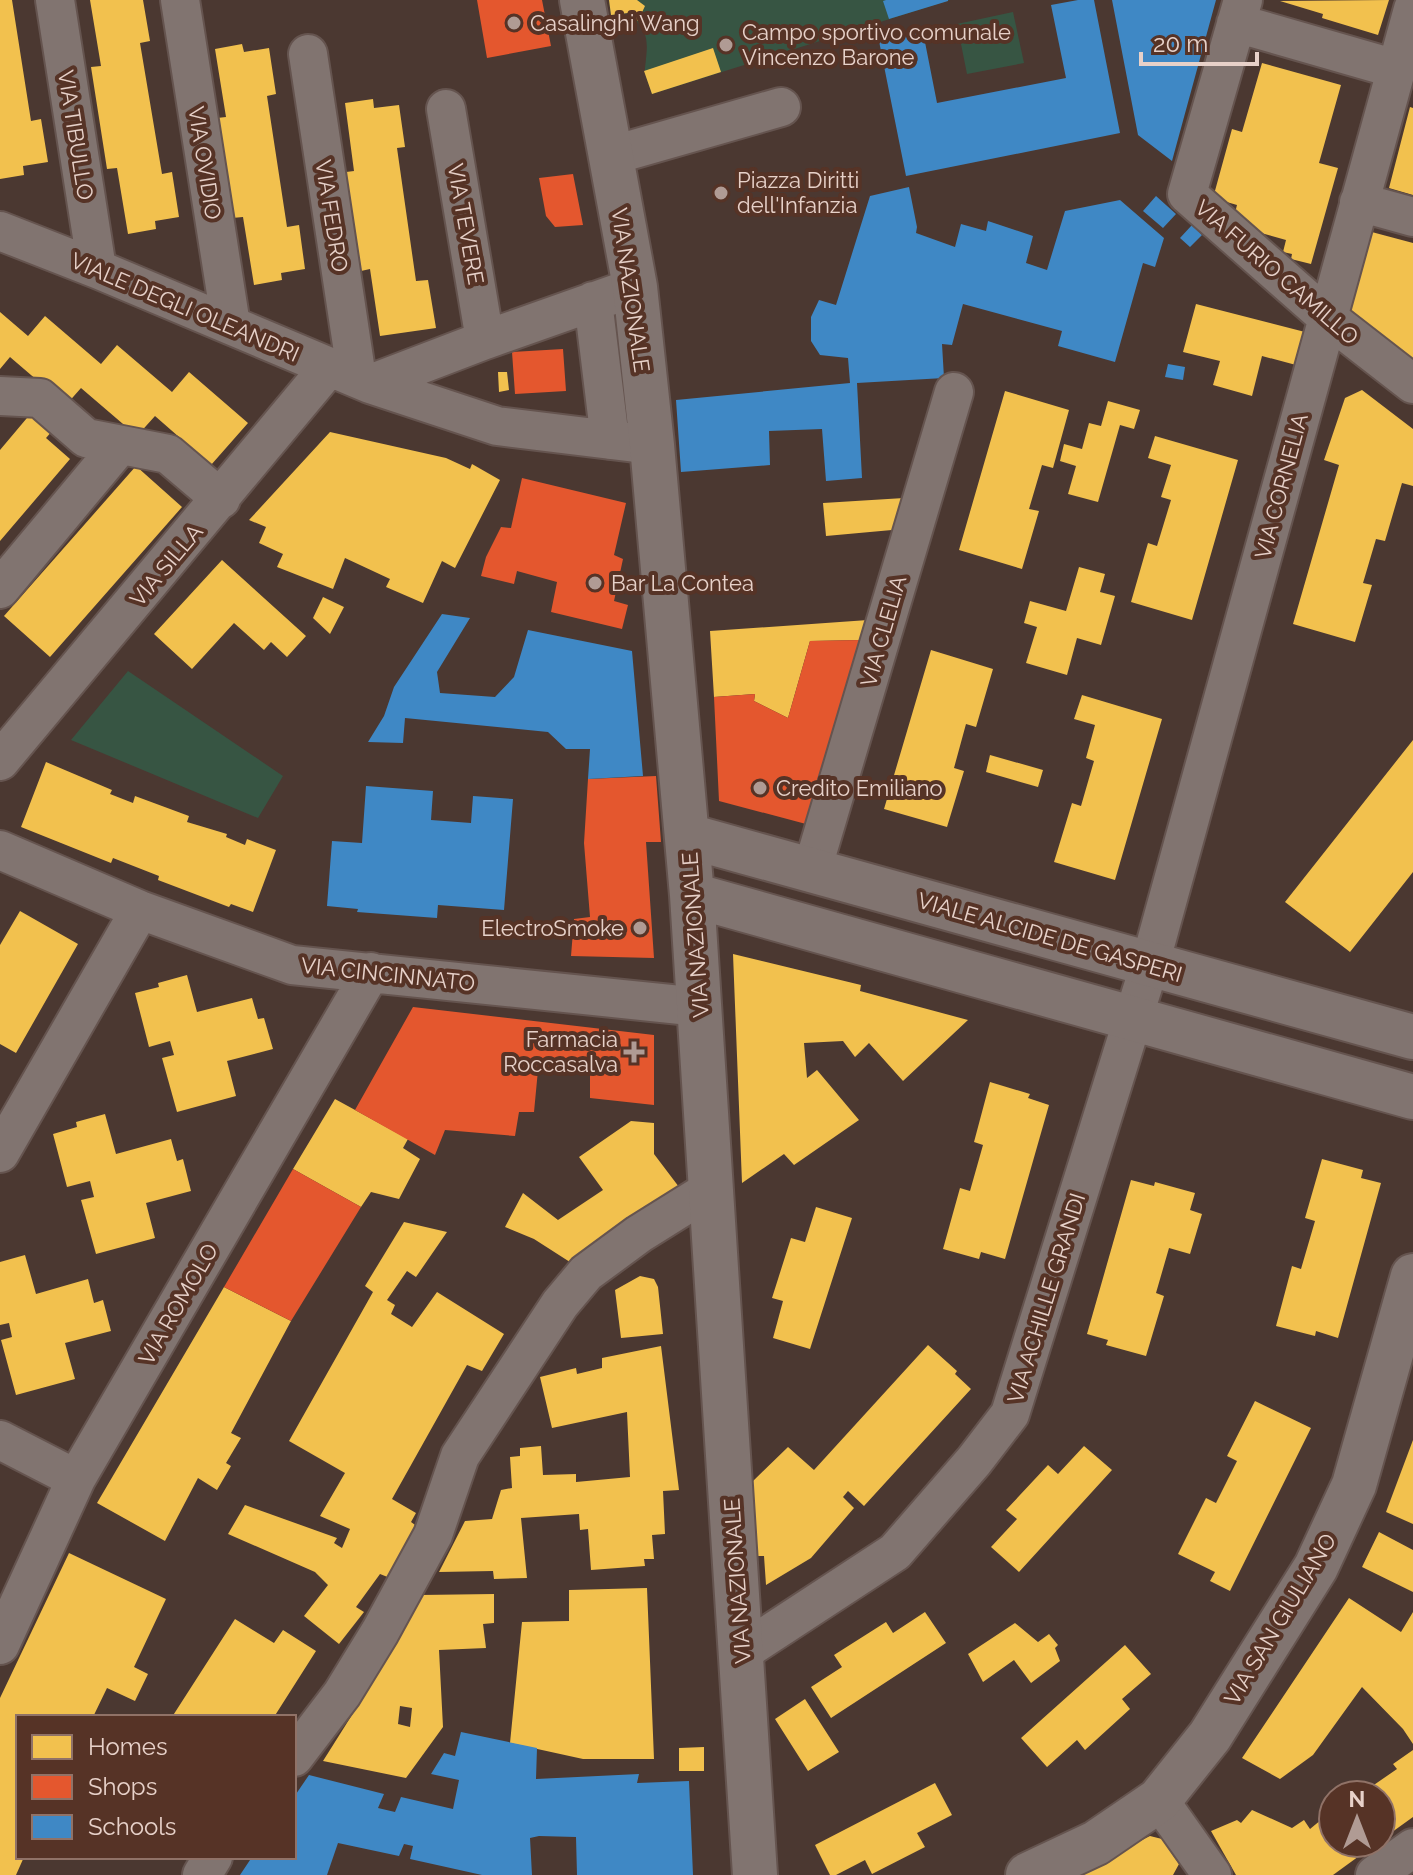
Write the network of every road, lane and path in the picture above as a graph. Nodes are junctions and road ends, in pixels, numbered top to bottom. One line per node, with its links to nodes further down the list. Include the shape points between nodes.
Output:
1 (55, 0): 14 (street, VIA TIBULLO)
2 (180, 0): 18 (street, VIA OVIDIO)
3 (582, 0): 10 (street, VIA NAZIONALE)
4 (1413, 9): 7 (street, VIA CORNELIA)
5 (1240, 11): 7 (street); 17 (street, VIA FURIO CAMILLO, via 1187,194)
6 (308, 54): 20 (street, VIA FEDRO)
7 (1396, 69): 11 (street, VIA CORNELIA)
8 (781, 107): 10 (street)
9 (446, 109): 19 (street, VIA TEVERE)
10 (610, 156): 15 (street, VIA NAZIONALE)
11 (1359, 202): 12 (street); 17 (street, VIA CORNELIA)
12 (1413, 217)
13 (0, 231): 14 (street, VIALE DEGLI OLEANDRI)
14 (97, 269): 18 (street, VIALE DEGLI OLEANDRI)
15 (635, 287): 16 (street); 24 (street, VIA NAZIONALE)
16 (593, 301): 19 (street); 24 (street)
17 (1328, 318): 21 (street, VIA FURIO CAMILLO); 35 (street, VIA CORNELIA)
18 (231, 325): 20 (street, VIALE DEGLI OLEANDRI)
19 (485, 340): 20 (street)
20 (352, 376): 24 (street, VIALE DEGLI OLEANDRI, via 497,426); 26 (street, VIA SILLA)
21 (1413, 384)
22 (954, 392): 32 (street, VIA CLELIA)
23 (0, 396): 25 (street, via 40,398 86,438)
24 (631, 443): 30 (street, VIA NAZIONALE)
25 (120, 445): 26 (street, via 168,454); 27 (street)
26 (221, 499): 28 (street, VIA SILLA)
27 (0, 589)
28 (14, 718): 29 (street, VIA SILLA)
29 (0, 761)
30 (688, 836): 32 (street, VIALE ALCIDE DE GASPERI); 33 (street, VIA NAZIONALE)
31 (0, 850): 34 (street, VIA CINCINNATO)
32 (812, 870): 35 (street, VIALE ALCIDE DE GASPERI)
33 (692, 895): 37 (street, VIA NAZIONALE); 38 (street)
34 (140, 910): 36 (street, VIA CINCINNATO, via 292,965); 41 (street)
35 (1150, 964): 38 (street, VIA CORNELIA); 39 (street, VIALE ALCIDE DE GASPERI)
36 (371, 972): 37 (street, VIA CINCINNATO); 45 (street, VIA ROMOLO)
37 (700, 1007): 42 (street, VIA NAZIONALE)
38 (1133, 1019): 40 (street); 47 (street, VIA ACHILLE GRANDI, via 1010,1414 895,1552)
39 (1413, 1037)
40 (1413, 1097)
41 (0, 1153)
42 (711, 1189): 47 (street, VIA NAZIONALE); 48 (street, via 586,1273 560,1304 460,1456 433,1535 380,1632)
43 (1413, 1276): 49 (street, VIA SAN GIULIANO, via 1354,1485 1316,1567 1210,1736)
44 (0, 1440): 45 (street)
45 (76, 1479): 46 (street, VIA ROMOLO)
46 (0, 1645)
47 (742, 1652): 51 (street, VIA NAZIONALE)
48 (296, 1754)
49 (1159, 1800): 52 (street, VIA SAN GIULIANO, via 1096,1843); 53 (street)
50 (1413, 1848): 54 (street)
51 (755, 1875)
52 (1028, 1875)
53 (1212, 1875)
54 (1375, 1875)

